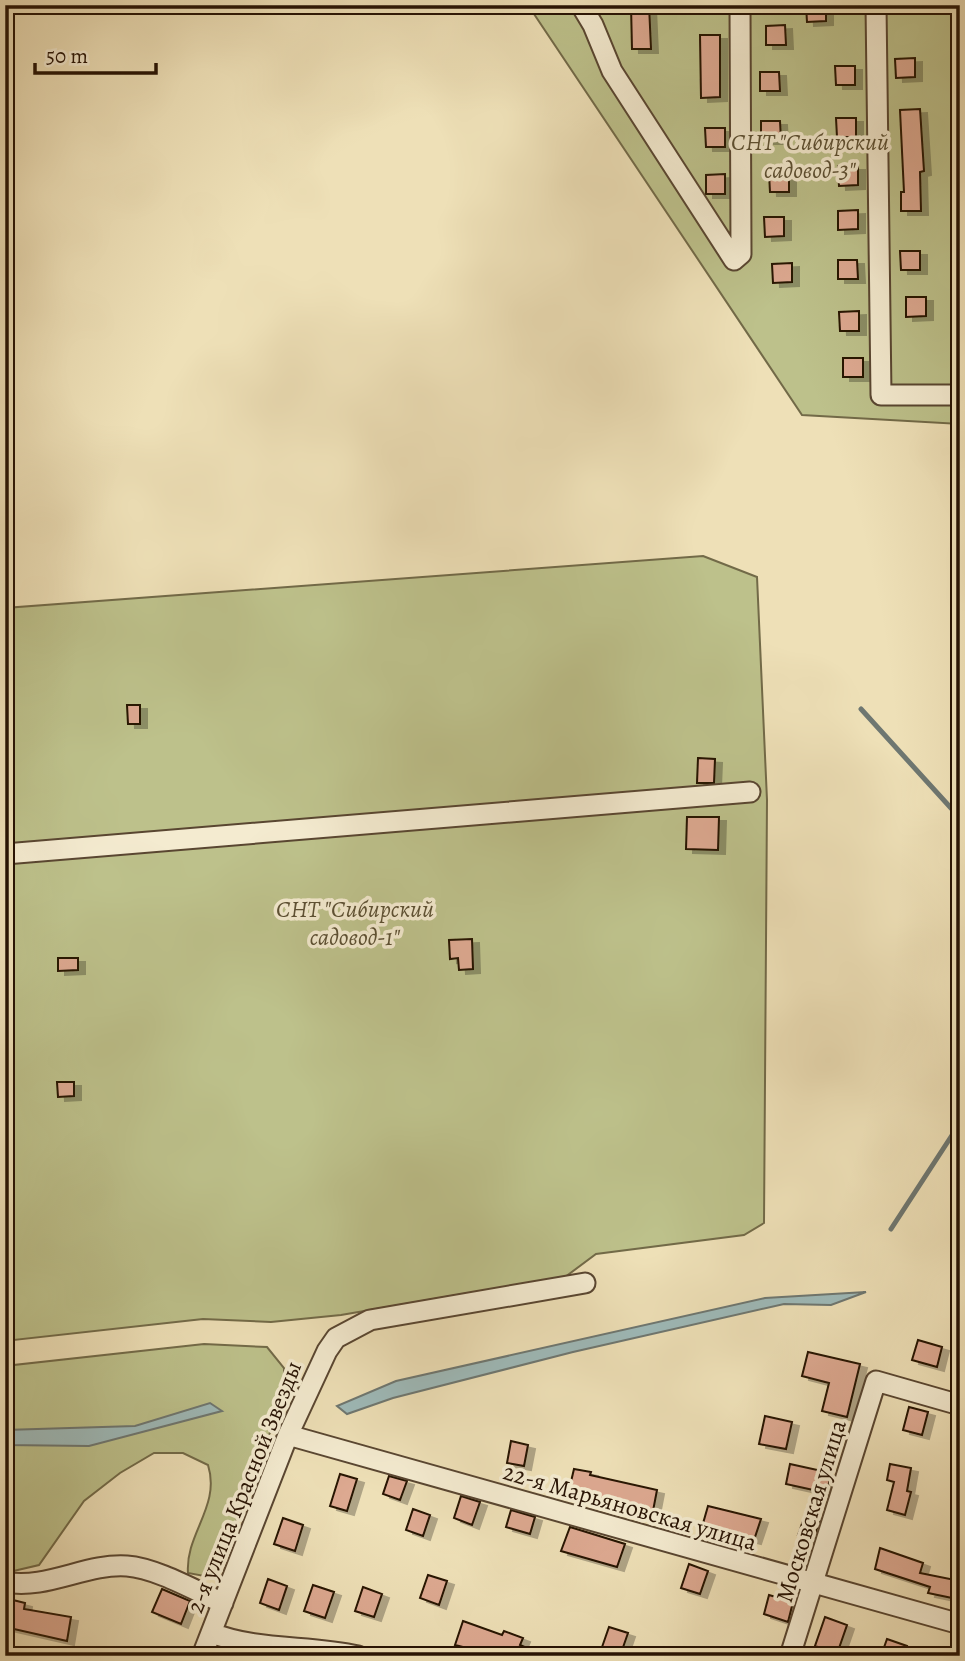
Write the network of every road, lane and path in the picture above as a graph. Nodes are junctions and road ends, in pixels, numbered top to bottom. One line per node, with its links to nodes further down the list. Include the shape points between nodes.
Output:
1 (581, 5): 2 (street, via 612,71 733,260 741,254)
2 (740, 5)
3 (876, 5): 4 (street, via 881,395)
4 (960, 395)
5 (750, 792): 6 (street)
6 (5, 855)
7 (585, 1283): 9 (street, 2-я улица Красной Звезды, via 370,1320 336,1339 327,1350)
8 (960, 1405): 11 (street, Московская улица, via 876,1381)
9 (288, 1435): 11 (street, 22-я Марьяновская улица); 12 (street, 2-я улица Красной Звезды)
10 (5, 1582): 12 (street, via 57,1580 128,1566)
11 (815, 1585): 13 (street, 22-я Марьяновская улица); 17 (street, Московская улица)
12 (223, 1603): 14 (street, 2-я улица Красной Звезды)
13 (960, 1624)
14 (212, 1633): 15 (street, 2-я улица Красной Звезды); 16 (street, via 230,1640)
15 (202, 1656)
16 (358, 1656)
17 (790, 1656)

